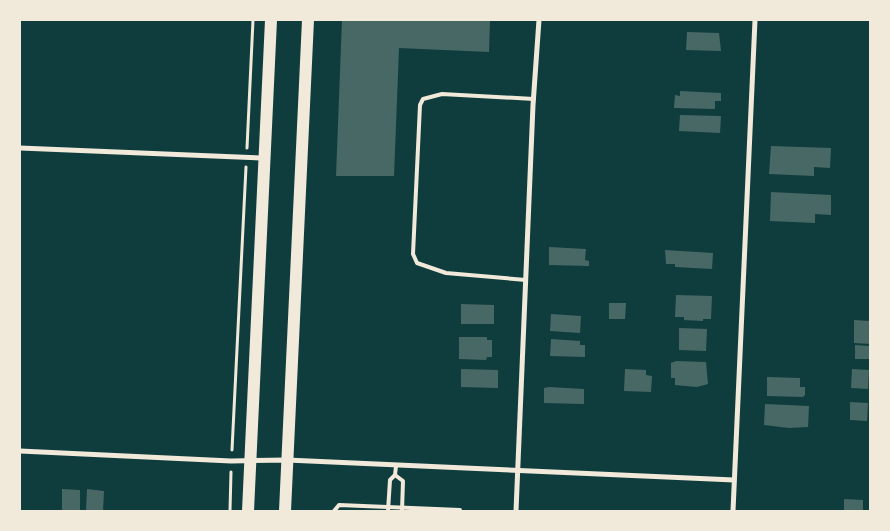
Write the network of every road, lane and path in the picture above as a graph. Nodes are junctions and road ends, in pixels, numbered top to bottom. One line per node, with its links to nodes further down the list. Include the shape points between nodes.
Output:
1 (253, 20): 7 (path)
2 (271, 20): 9 (main road)
3 (308, 20): 14 (main road)
4 (539, 20): 6 (street)
5 (754, 20): 20 (street)
6 (534, 99): 11 (street); 11 (lane, via 479,96 430,96 423,99 419,115 412,254 417,263 446,273)
7 (247, 145)
8 (20, 148): 9 (street)
9 (264, 158): 15 (main road)
10 (246, 171): 12 (path)
11 (526, 280): 17 (street)
12 (232, 444)
13 (20, 451): 15 (street)
14 (287, 460): 15 (street); 16 (street); 26 (main road)
15 (249, 462): 25 (main road)
16 (396, 466): 17 (street); 18 (lane)
17 (518, 470): 20 (street); 28 (street)
18 (395, 475): 21 (lane, via 390,480); 22 (lane, via 403,481)
19 (231, 479): 24 (path)
20 (734, 480): 29 (street)
21 (388, 509): 22 (lane); 27 (lane, via 339,505)
22 (402, 509): 23 (lane)
23 (460, 510)
24 (230, 511)
25 (248, 511)
26 (285, 511)
27 (334, 511)
28 (516, 511)
29 (733, 511)

